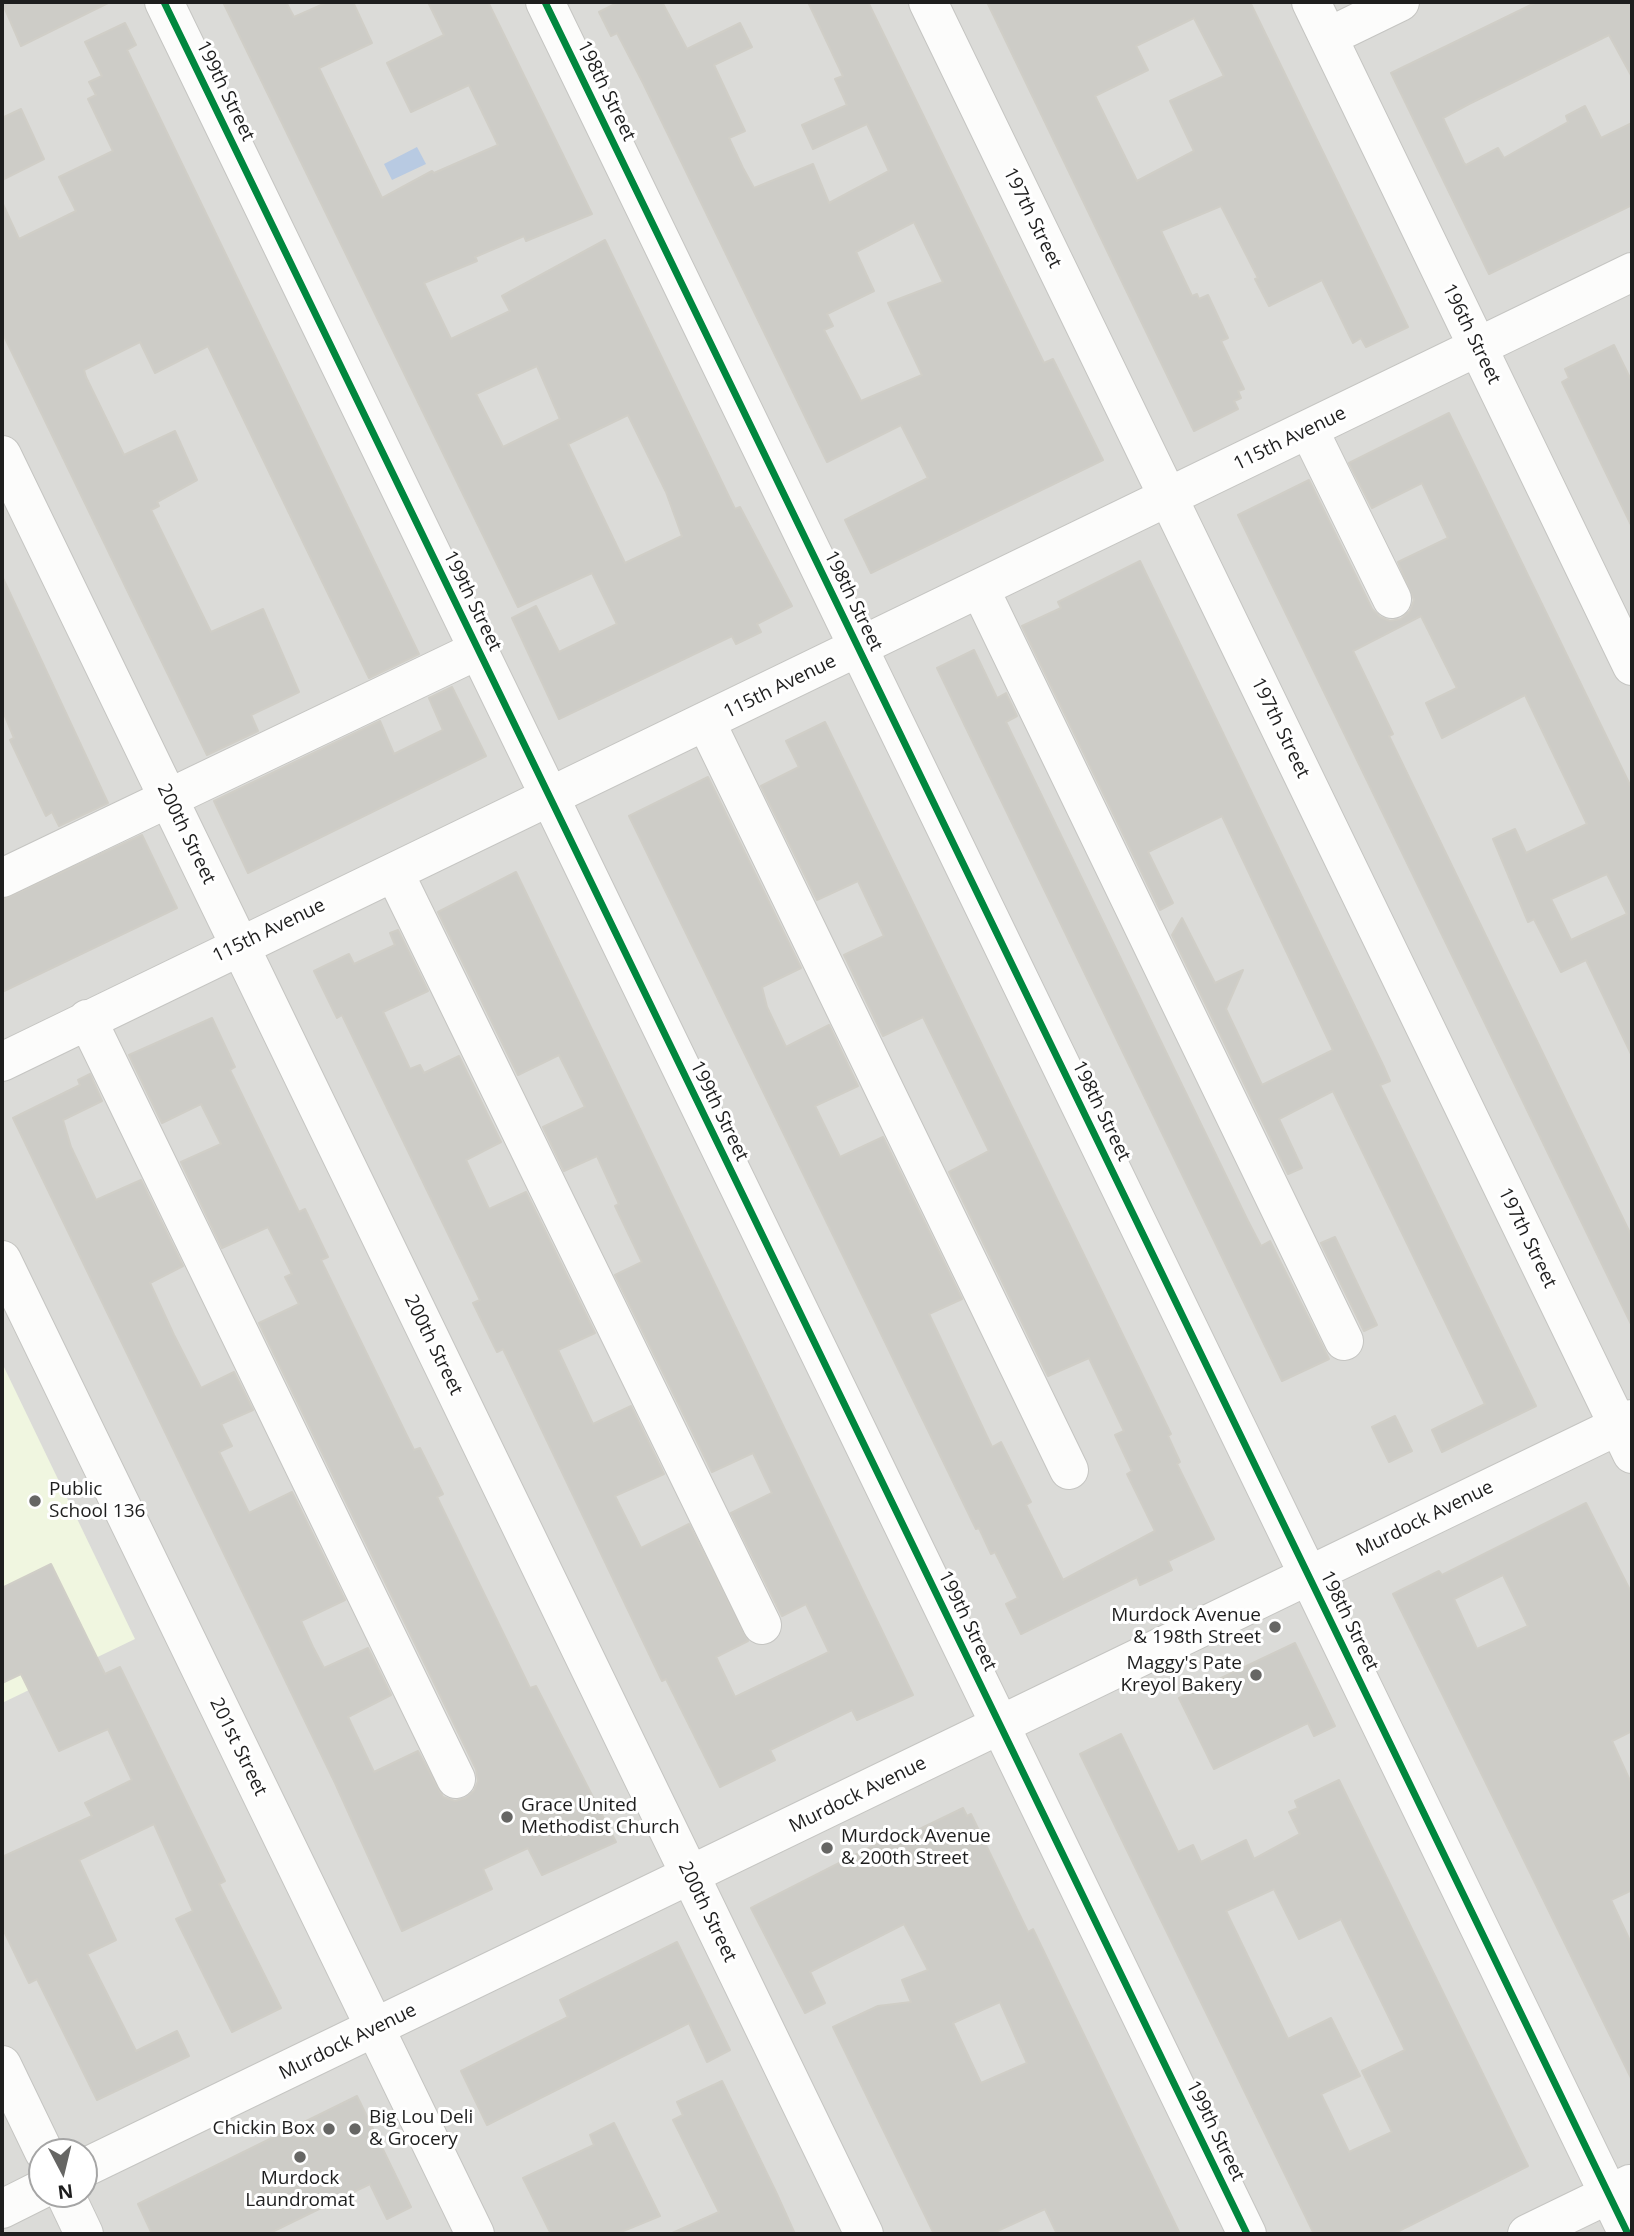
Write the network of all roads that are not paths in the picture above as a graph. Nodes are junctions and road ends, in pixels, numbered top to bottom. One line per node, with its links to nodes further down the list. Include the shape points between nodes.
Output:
1 (164, 2): 15 (street, 199th Street)
2 (545, 2): 14 (street, 198th Street)
3 (928, 2): 11 (street, 197th Street)
4 (1311, 2): 6 (street, 196th Street)
5 (1400, 2): 6 (street)
6 (1328, 37): 8 (street, 196th Street)
7 (1632, 272): 8 (street, 115th Avenue)
8 (1478, 347): 9 (street, 115th Avenue); 16 (street, 196th Street)
9 (1308, 430): 11 (street, 115th Avenue); 13 (street)
10 (2, 455): 18 (street, 200th Street)
11 (1168, 498): 12 (street, 115th Avenue); 27 (street, 197th Street)
12 (980, 589): 14 (street, 115th Avenue); 26 (street)
13 (1392, 599)
14 (859, 649): 17 (street, 115th Avenue); 29 (street, 198th Street)
15 (478, 650): 18 (street); 19 (street, 199th Street)
16 (1631, 659)
17 (706, 722): 19 (street, 115th Avenue); 28 (street)
18 (168, 797): 21 (street); 22 (street, 200th Street)
19 (550, 798): 20 (street, 115th Avenue); 31 (street, 199th Street)
20 (394, 872): 22 (street, 115th Avenue); 30 (street)
21 (2, 878)
22 (239, 945): 23 (street, 115th Avenue); 33 (street, 200th Street)
23 (87, 1019): 24 (street, 115th Avenue); 32 (street)
24 (2, 1062)
25 (2, 1260): 34 (street, 201st Street)
26 (1344, 1341)
27 (1628, 1433): 29 (street, Murdock Avenue)
28 (1069, 1470)
29 (1309, 1574): 31 (street, Murdock Avenue); 38 (street, 198th Street)
30 (762, 1625)
31 (1000, 1726): 33 (street, Murdock Avenue); 45 (street, 199th Street)
32 (456, 1779)
33 (690, 1876): 34 (street, Murdock Avenue); 44 (street, 200th Street)
34 (376, 2030): 37 (street, Murdock Avenue); 43 (street, 201st Street)
35 (2, 2065): 36 (street)
36 (37, 2138)
37 (98, 2161)
38 (1621, 2189): 46 (street); 47 (street, 198th Street)
39 (28, 2196): 41 (street)
40 (72, 2208): 42 (street)
41 (2, 2209)
42 (84, 2234)
43 (475, 2234)
44 (864, 2234)
45 (1247, 2234)
46 (1527, 2234)
47 (1628, 2234)

